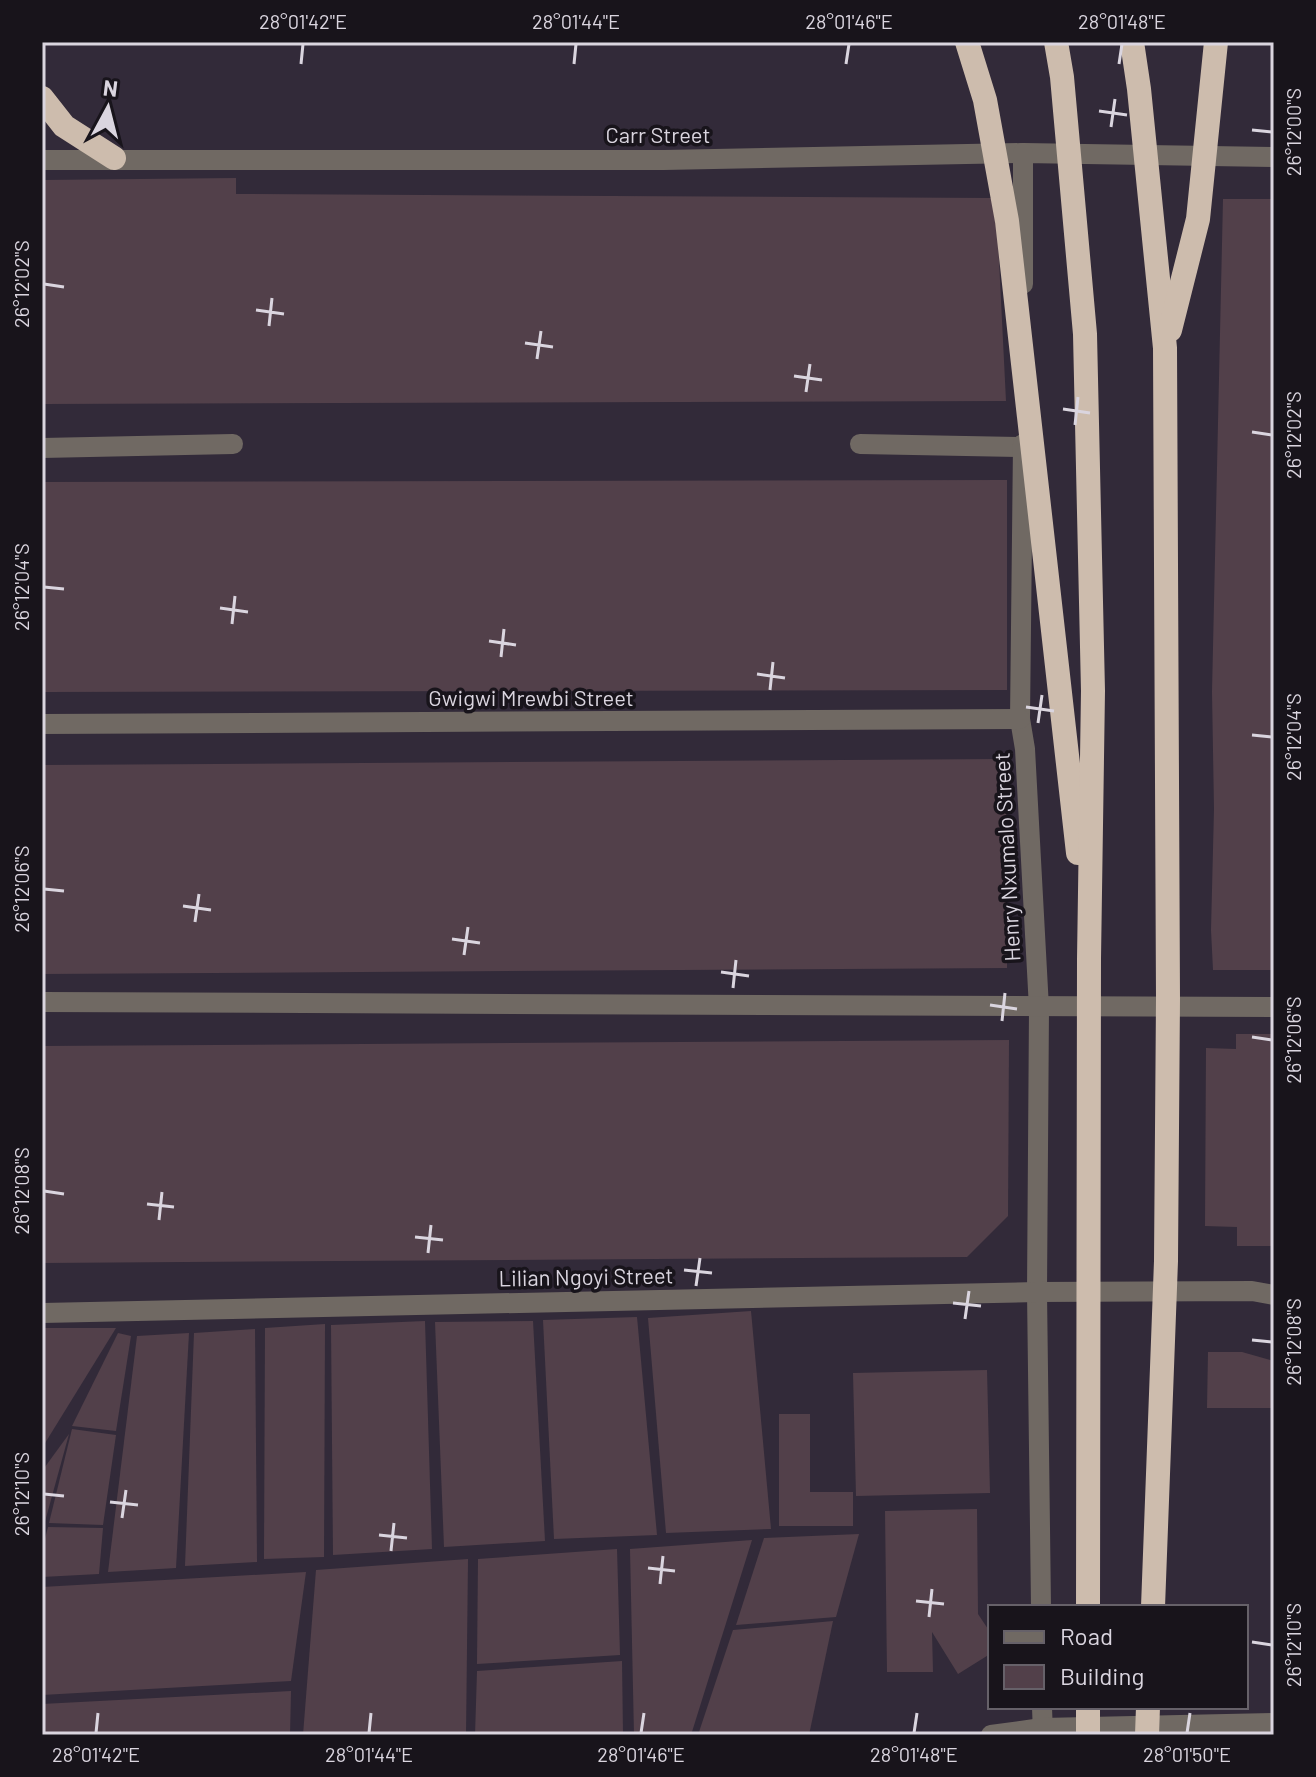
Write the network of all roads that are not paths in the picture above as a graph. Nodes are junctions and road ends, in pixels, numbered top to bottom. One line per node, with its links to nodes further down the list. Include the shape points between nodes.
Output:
1 (967, 42): 17 (highway, via 985,100 1007,221)
2 (1056, 42): 17 (highway, via 1085,334 1093,691)
3 (1132, 42): 10 (highway)
4 (1216, 42): 10 (highway, via 1198,219)
5 (42, 98): 8 (highway, via 64,126)
6 (1023, 153): 7 (street, Carr Street); 8 (street, Carr Street, via 664,160); 13 (street, Henry Nxumalo Street)
7 (1274, 157)
8 (114, 158): 9 (street, Carr Street)
9 (42, 160)
10 (1165, 348): 26 (highway, via 1166,1261)
11 (233, 444): 14 (street)
12 (860, 444): 13 (street)
13 (1023, 447): 15 (street, Henry Nxumalo Street)
14 (42, 448)
15 (1020, 719): 16 (street, Gwigwi Mrewbi Street); 20 (street, Henry Nxumalo Street)
16 (42, 724)
17 (1089, 959): 25 (highway)
18 (42, 1002): 20 (street)
19 (1274, 1007): 20 (street)
20 (1039, 1008): 21 (street, Henry Nxumalo Street)
21 (1037, 1292): 22 (street, Lilian Ngoyi Street); 23 (street, Lilian Ngoyi Street); 24 (street, Henry Nxumalo Street)
22 (1274, 1295)
23 (42, 1313)
24 (1041, 1605)
25 (1088, 1605)
26 (1153, 1605)
27 (1042, 1709): 31 (street)
28 (1088, 1709): 33 (highway)
29 (1148, 1709): 34 (highway)
30 (1274, 1723): 31 (street)
31 (1042, 1732): 32 (street)
32 (991, 1735)
33 (1088, 1735)
34 (1147, 1735)

